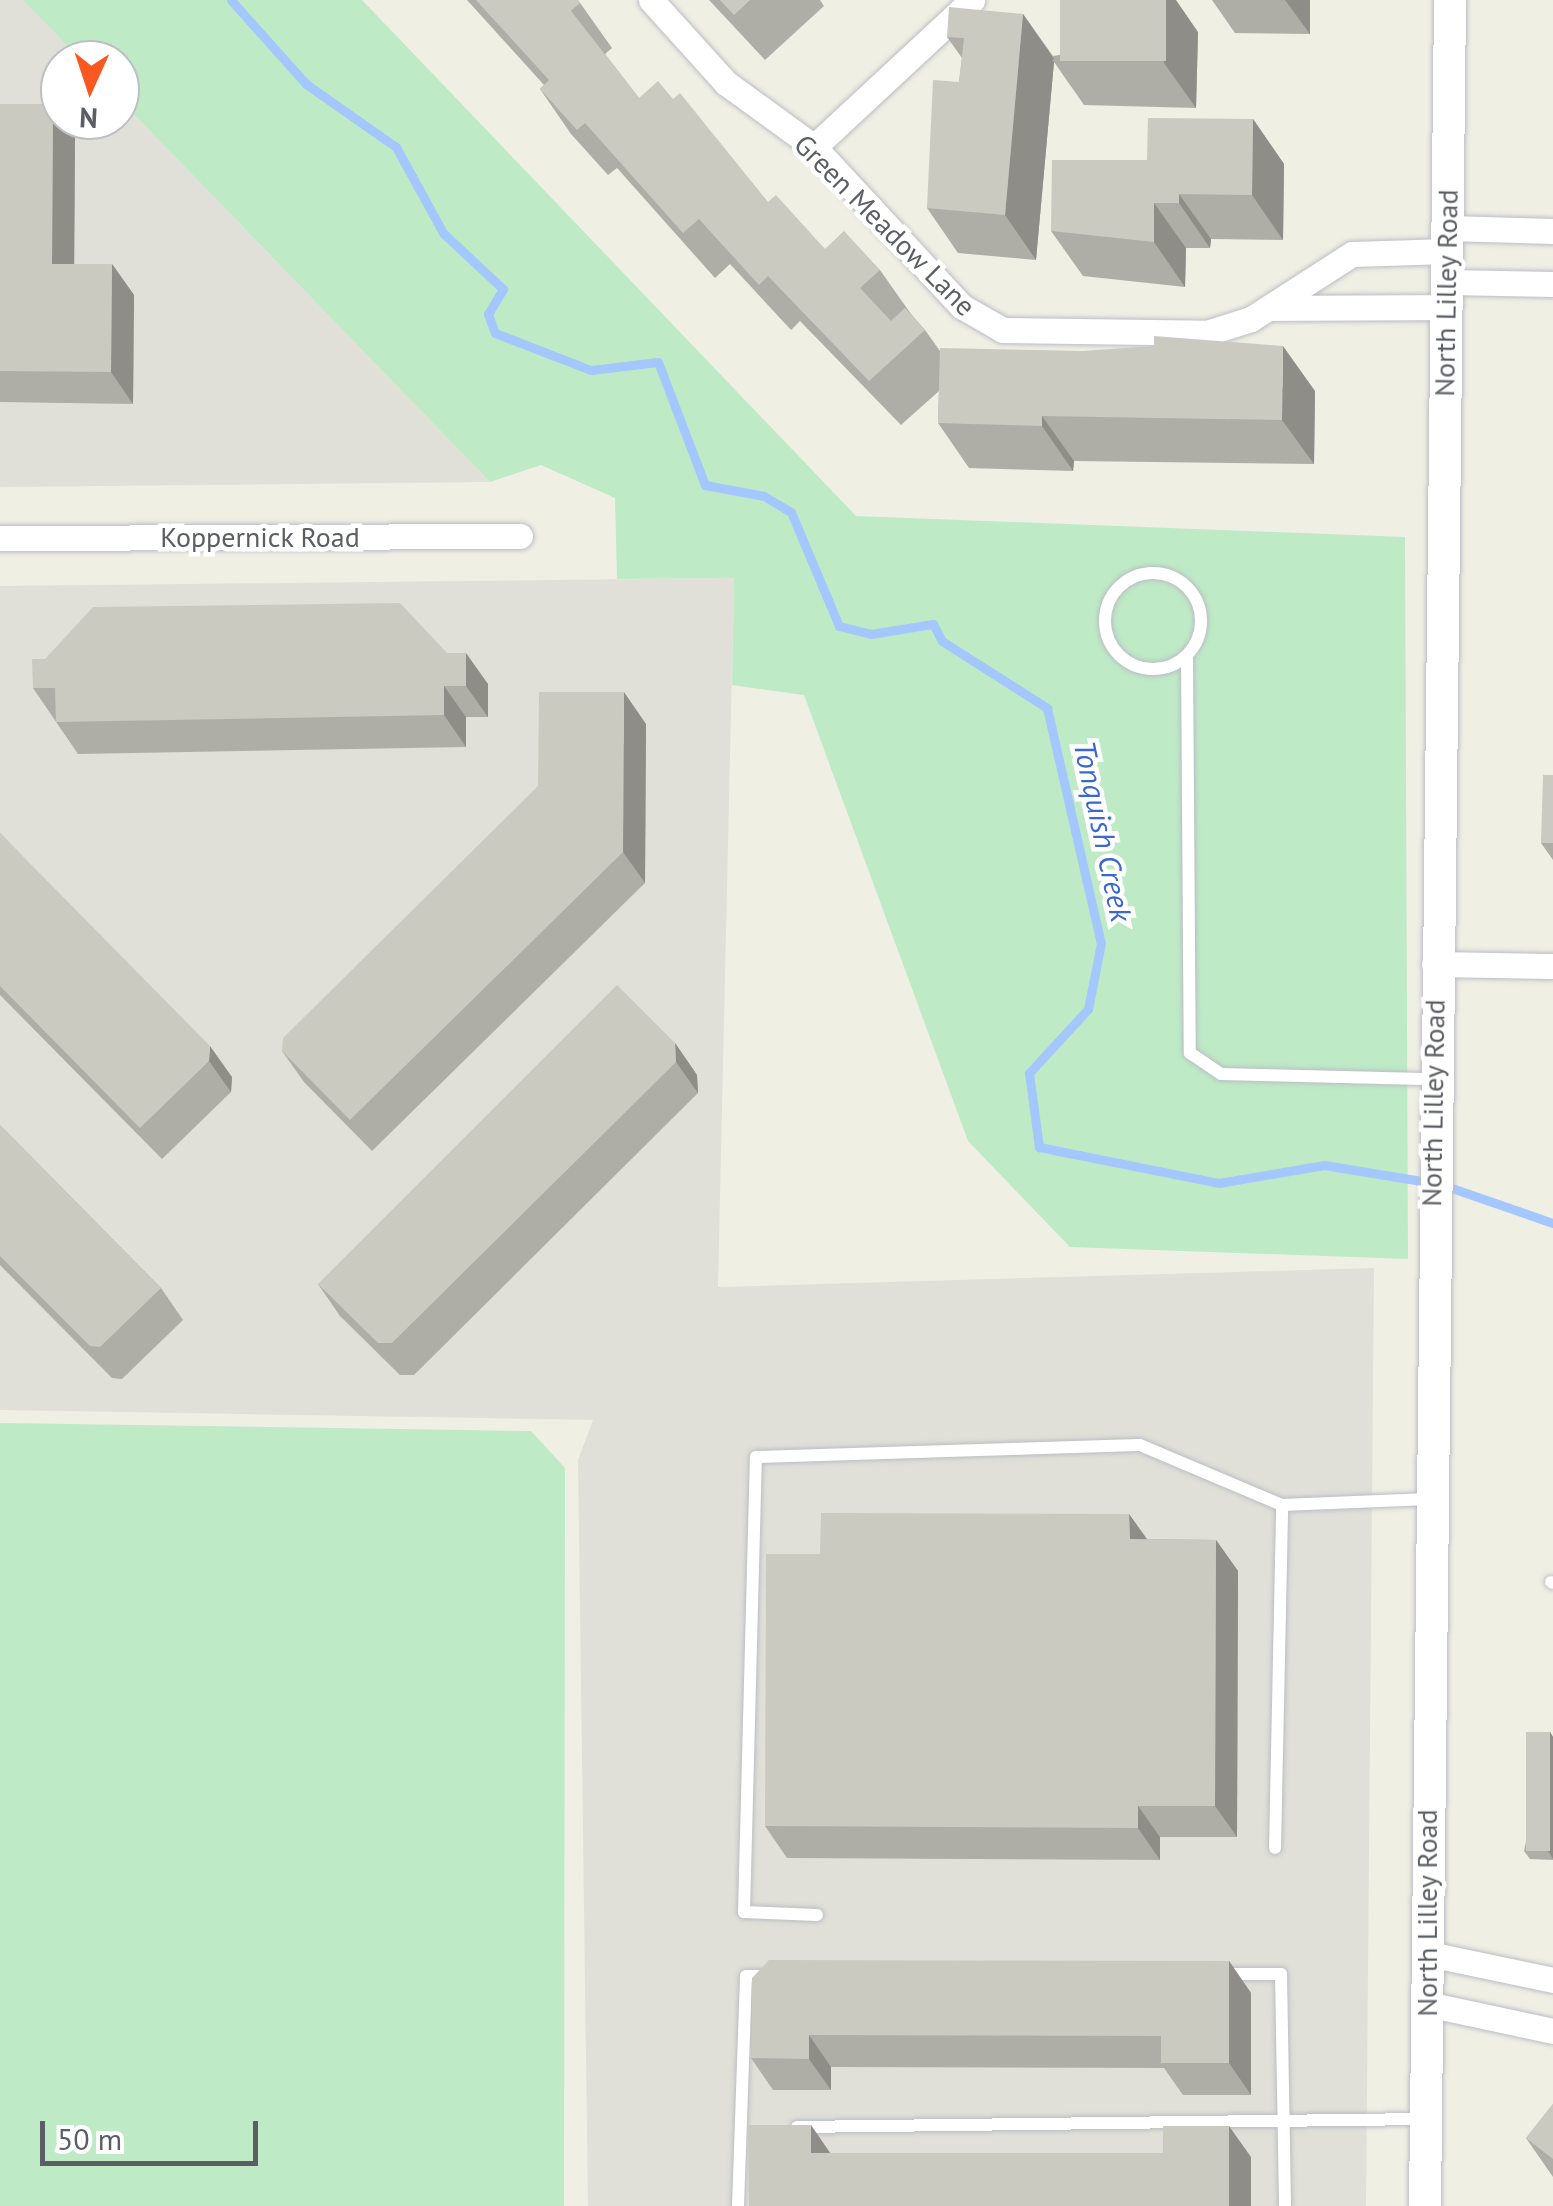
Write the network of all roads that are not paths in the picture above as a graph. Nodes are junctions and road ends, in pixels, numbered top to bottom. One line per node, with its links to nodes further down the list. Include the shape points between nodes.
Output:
1 (650, 0): 4 (street, Green Meadow Lane, via 726,83)
2 (972, 0): 4 (street)
3 (1450, 0): 6 (street, North Lilley Road)
4 (814, 147): 8 (street, Green Meadow Lane, via 962,306 1003,330 1208,332)
5 (1553, 231): 6 (street)
6 (1448, 267): 7 (street); 8 (street); 8 (street, Green Meadow Lane, via 1352,254); 12 (street, North Lilley Road)
7 (1553, 284)
8 (1269, 308)
9 (520, 536): 10 (street, Koppernick Road)
10 (0, 538)
11 (1187, 656): 11 (lane, via 1200,614 1184,585 1155,573 1124,582 1104,622 1115,650 1155,668); 14 (lane, via 1190,1054 1221,1074)
12 (1434, 964): 13 (street); 14 (street, North Lilley Road)
13 (1553, 966)
14 (1433, 1079): 15 (street, North Lilley Road)
15 (1428, 1499): 16 (lane); 19 (street, North Lilley Road)
16 (1282, 1506): 17 (lane); 18 (lane, via 1140,1445 756,1457 744,1912)
17 (1275, 1848)
18 (817, 1915)
19 (1429, 1954): 22 (street); 23 (street, North Lilley Road)
20 (1202, 1974): 26 (lane, via 1281,1974)
21 (786, 1976): 27 (lane, via 746,1976)
22 (1553, 1980)
23 (1427, 2004): 24 (street); 25 (street, North Lilley Road)
24 (1553, 2032)
25 (1425, 2118): 26 (lane); 32 (street, North Lilley Road)
26 (1288, 2122): 29 (lane); 31 (lane)
27 (737, 2128): 28 (lane); 30 (lane)
28 (757, 2128)
29 (777, 2128)
30 (738, 2206)
31 (1285, 2206)
32 (1425, 2206)

